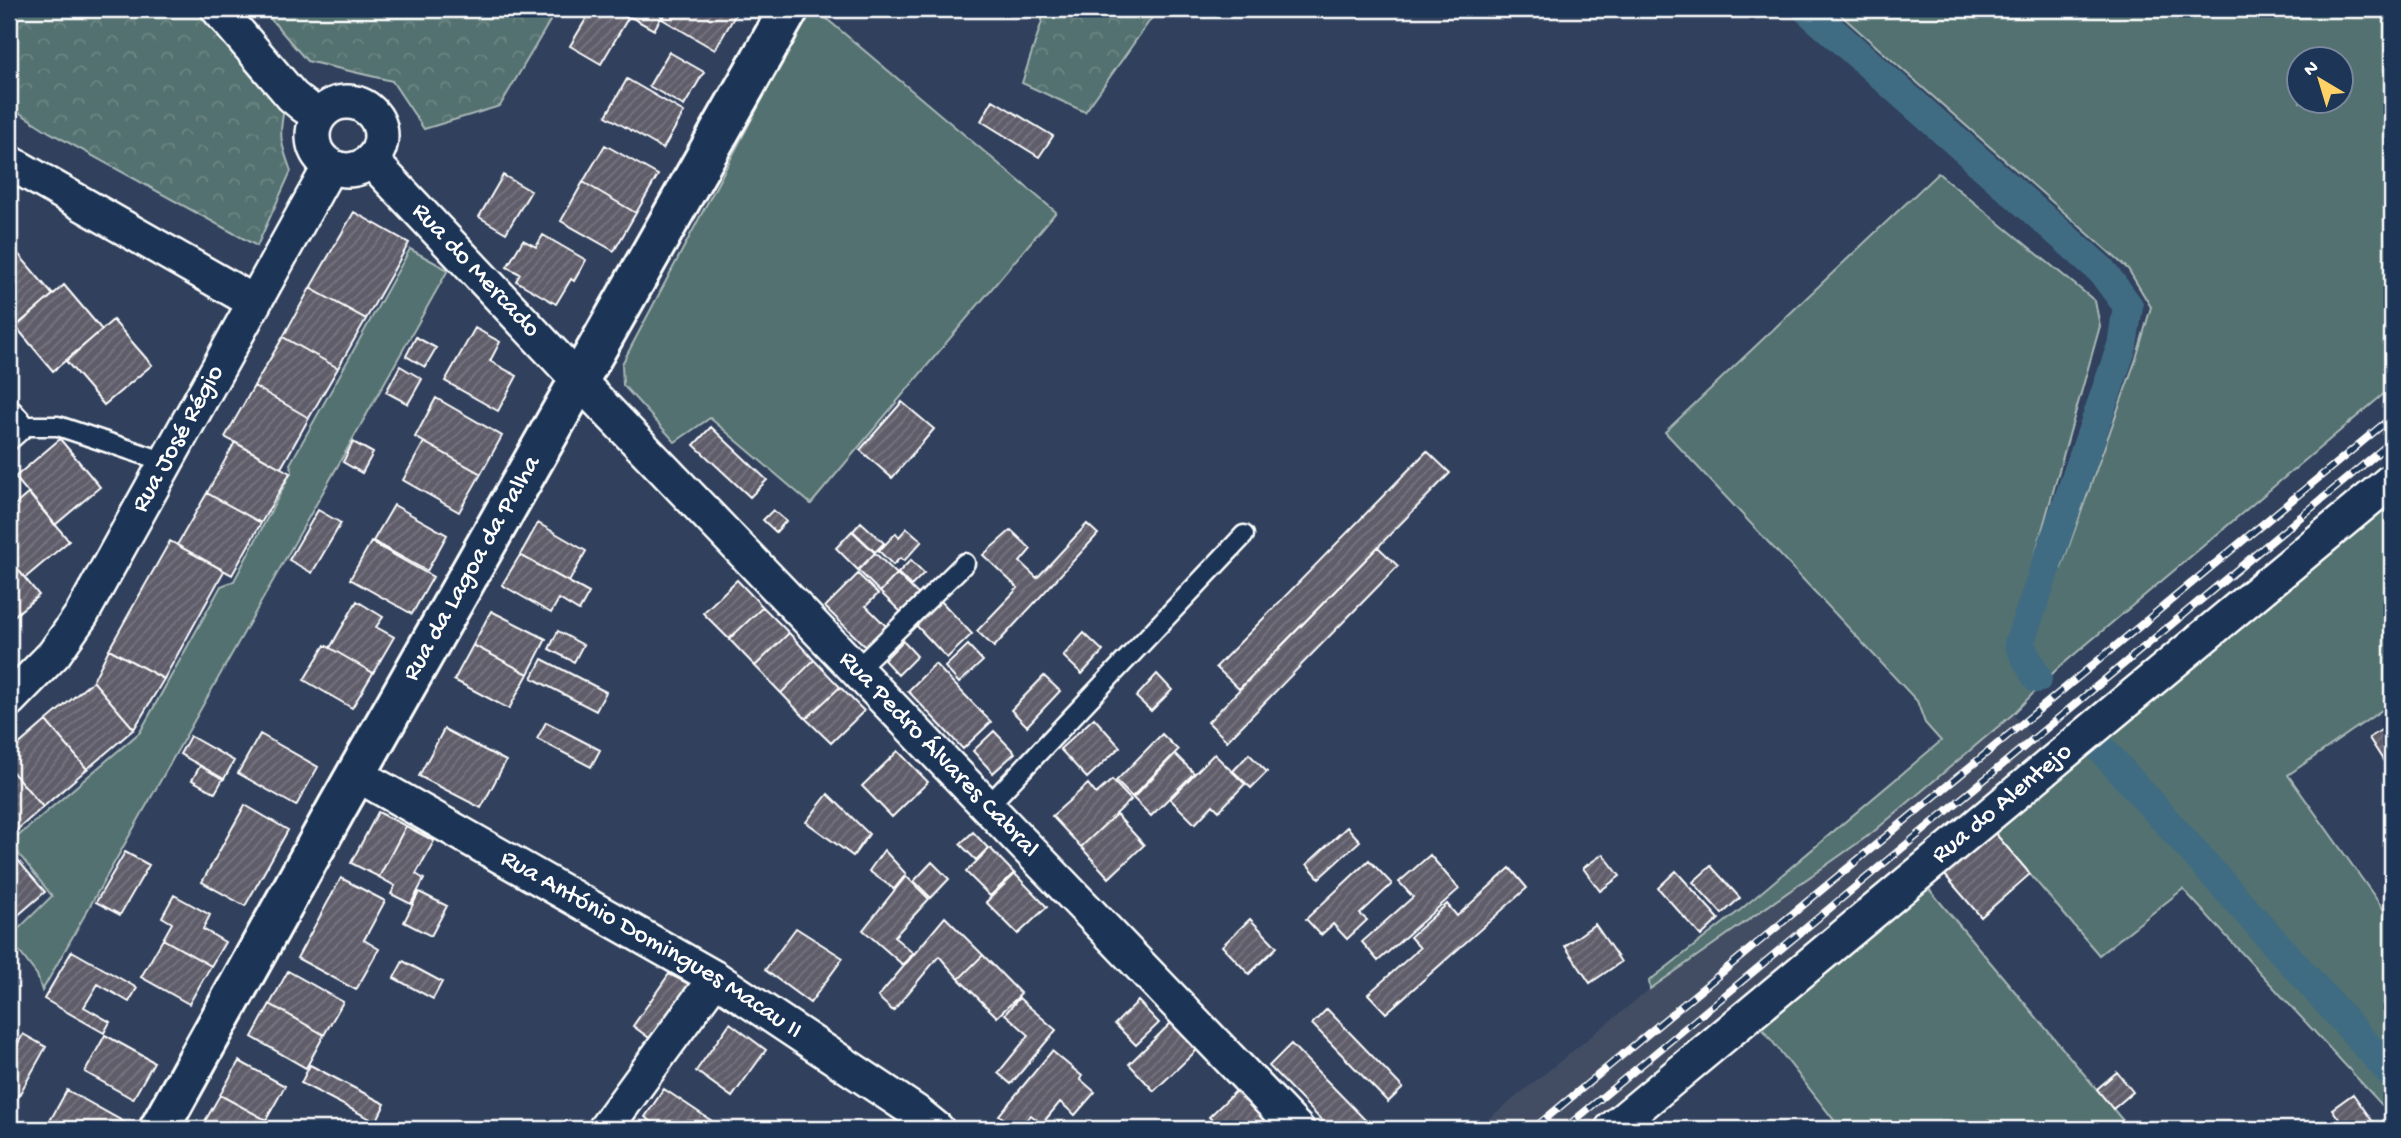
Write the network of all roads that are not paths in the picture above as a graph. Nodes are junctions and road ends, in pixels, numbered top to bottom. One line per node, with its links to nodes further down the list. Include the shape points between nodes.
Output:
1 (218, 9): 3 (street, via 292,96)
2 (789, 9): 8 (street, Rua da Lagoa da Palha)
3 (319, 115): 4 (street, via 338,103 360,104 369,110 380,129); 6 (street, via 312,137 321,159)
4 (371, 160): 6 (street, via 351,170); 8 (street, Rua do Mercado)
5 (9, 162): 7 (street)
6 (330, 166): 7 (street, Rua José Régio)
7 (254, 302): 12 (street, Rua José Régio)
8 (579, 381): 16 (street, Rua Pedro Álvares Cabral); 18 (street, Rua da Lagoa da Palha)
9 (9, 407): 10 (lane)
10 (26, 426): 11 (lane); 12 (lane, via 58,426)
11 (9, 441)
12 (166, 462): 17 (street, Rua José Régio, via 82,614 54,654)
13 (2392, 480): 25 (street, Rua do Alentejo)
14 (1244, 535): 19 (lane)
15 (965, 563): 16 (lane)
16 (856, 670): 19 (street, Rua Pedro Álvares Cabral)
17 (9, 700)
18 (356, 774): 20 (street, Rua António Domingues Macau II); 21 (street, Rua da Lagoa da Palha)
19 (987, 807): 24 (street, Rua Pedro Álvares Cabral)
20 (715, 978): 22 (street); 23 (street, Rua António Domingues Macau II)
21 (159, 1129)
22 (604, 1129)
23 (937, 1129)
24 (1297, 1129)
25 (1612, 1129)

